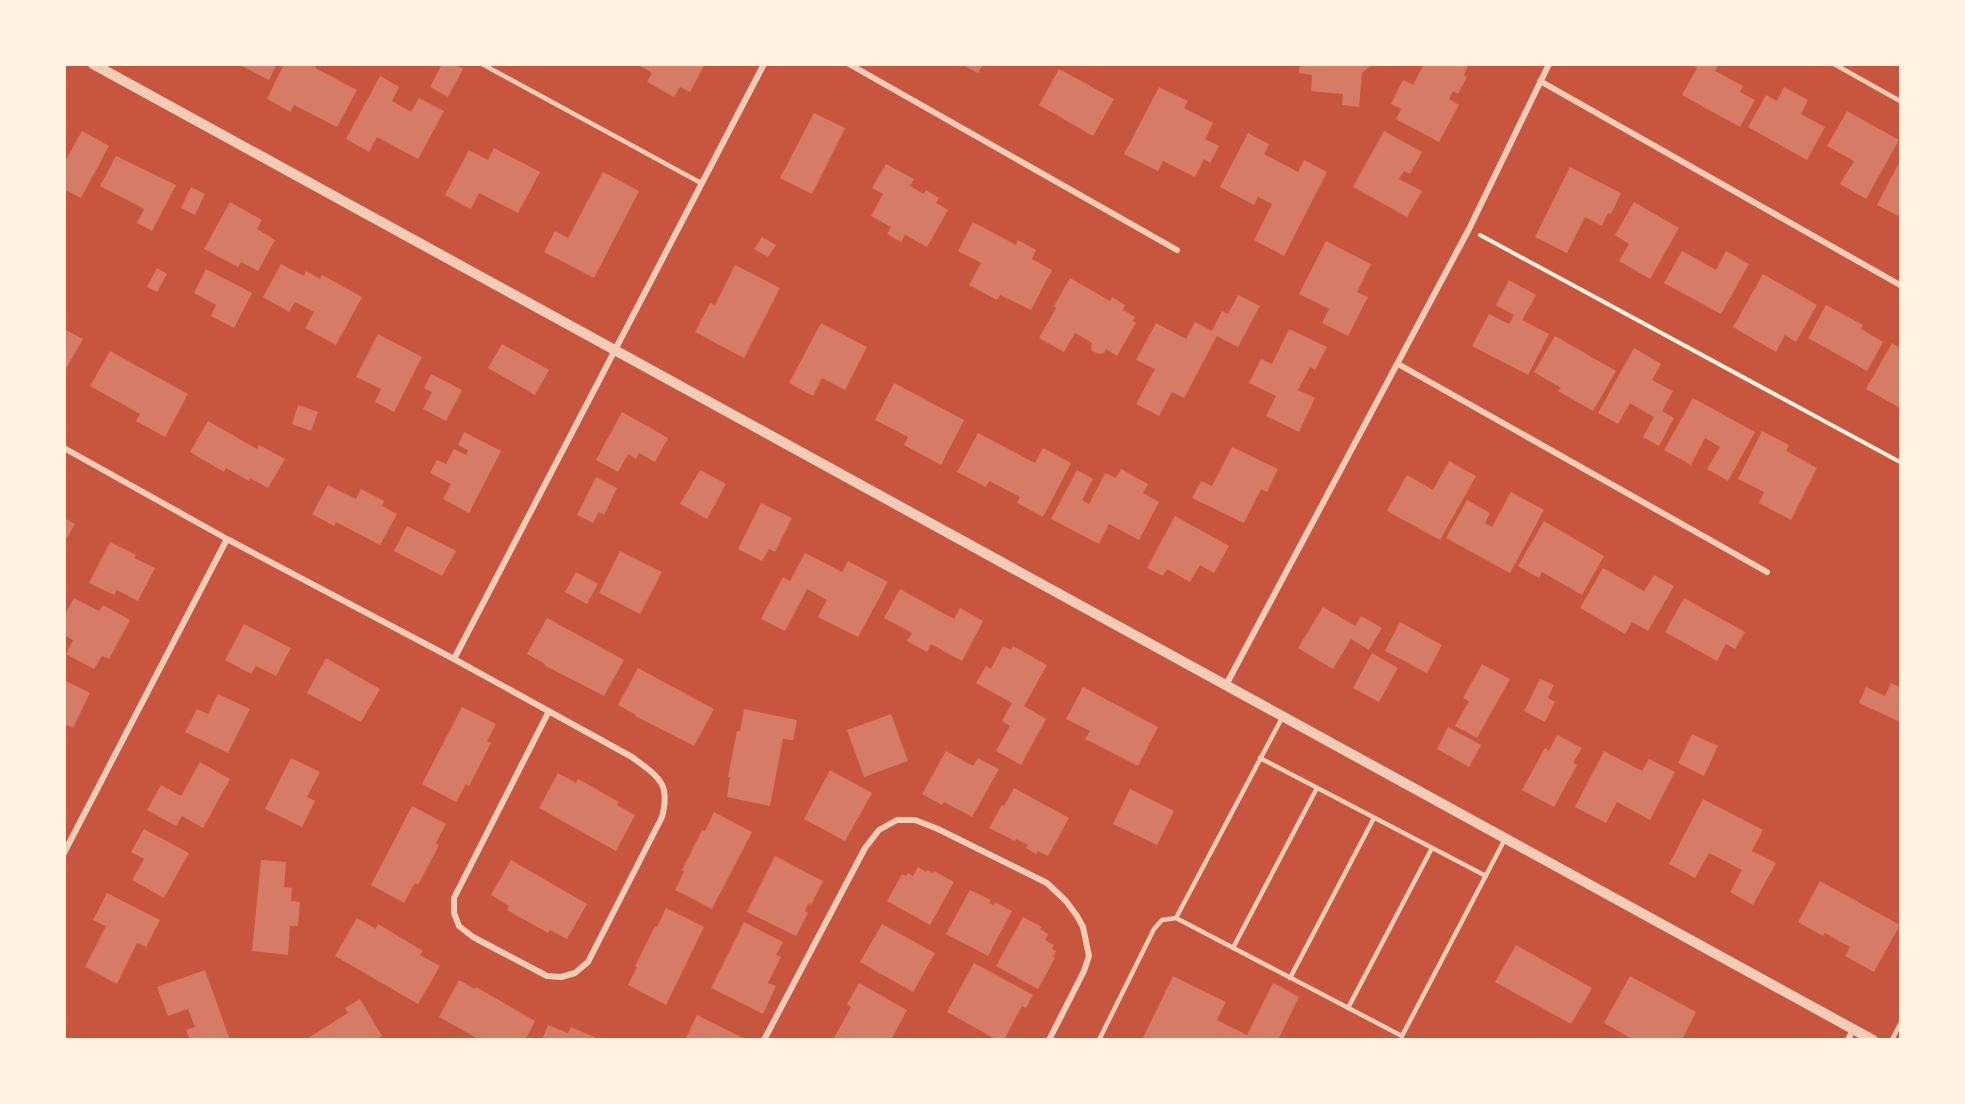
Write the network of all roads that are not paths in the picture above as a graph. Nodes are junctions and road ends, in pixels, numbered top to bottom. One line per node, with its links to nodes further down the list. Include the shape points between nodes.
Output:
1 (93, 64): 12 (street)
2 (482, 64): 9 (lane)
3 (764, 64): 9 (street)
4 (849, 64): 10 (street)
5 (1549, 64): 7 (street)
6 (1834, 64): 8 (lane)
7 (1540, 81): 11 (street); 13 (street)
8 (1900, 101)
9 (701, 183): 12 (street)
10 (1177, 250)
11 (1900, 285)
12 (615, 348): 17 (street); 18 (street)
13 (1398, 364): 16 (street); 18 (street)
14 (64, 448): 15 (street)
15 (227, 539): 17 (street); 26 (street)
16 (1767, 572)
17 (454, 659): 19 (street)
18 (1226, 685): 20 (street)
19 (549, 711): 19 (street, via 640,763 656,775 667,799 662,817 588,962 576,973 561,977 547,976 473,937 459,926 454,913 454,898)
20 (1282, 716): 21 (lane); 24 (street)
21 (1260, 758): 22 (lane); 28 (lane)
22 (1317, 788): 23 (lane); 29 (lane)
23 (1374, 818): 25 (lane); 30 (lane)
24 (1506, 839): 27 (lane); 33 (street)
25 (1432, 848): 27 (lane); 31 (lane)
26 (64, 853)
27 (1486, 876): 31 (lane, via 1402,1036)
28 (1176, 918): 29 (lane); 36 (lane, via 1162,920 1154,929)
29 (1233, 948): 30 (lane)
30 (1290, 978): 31 (lane)
31 (1348, 1008)
32 (1900, 1024): 39 (lane)
33 (1853, 1029): 37 (street); 38 (street)
34 (764, 1040): 35 (street, via 865,848 879,830 897,820 915,820 1047,883 1077,916 1089,956)
35 (1049, 1040)
36 (1099, 1040)
37 (1848, 1040)
38 (1873, 1040)
39 (1892, 1040)

